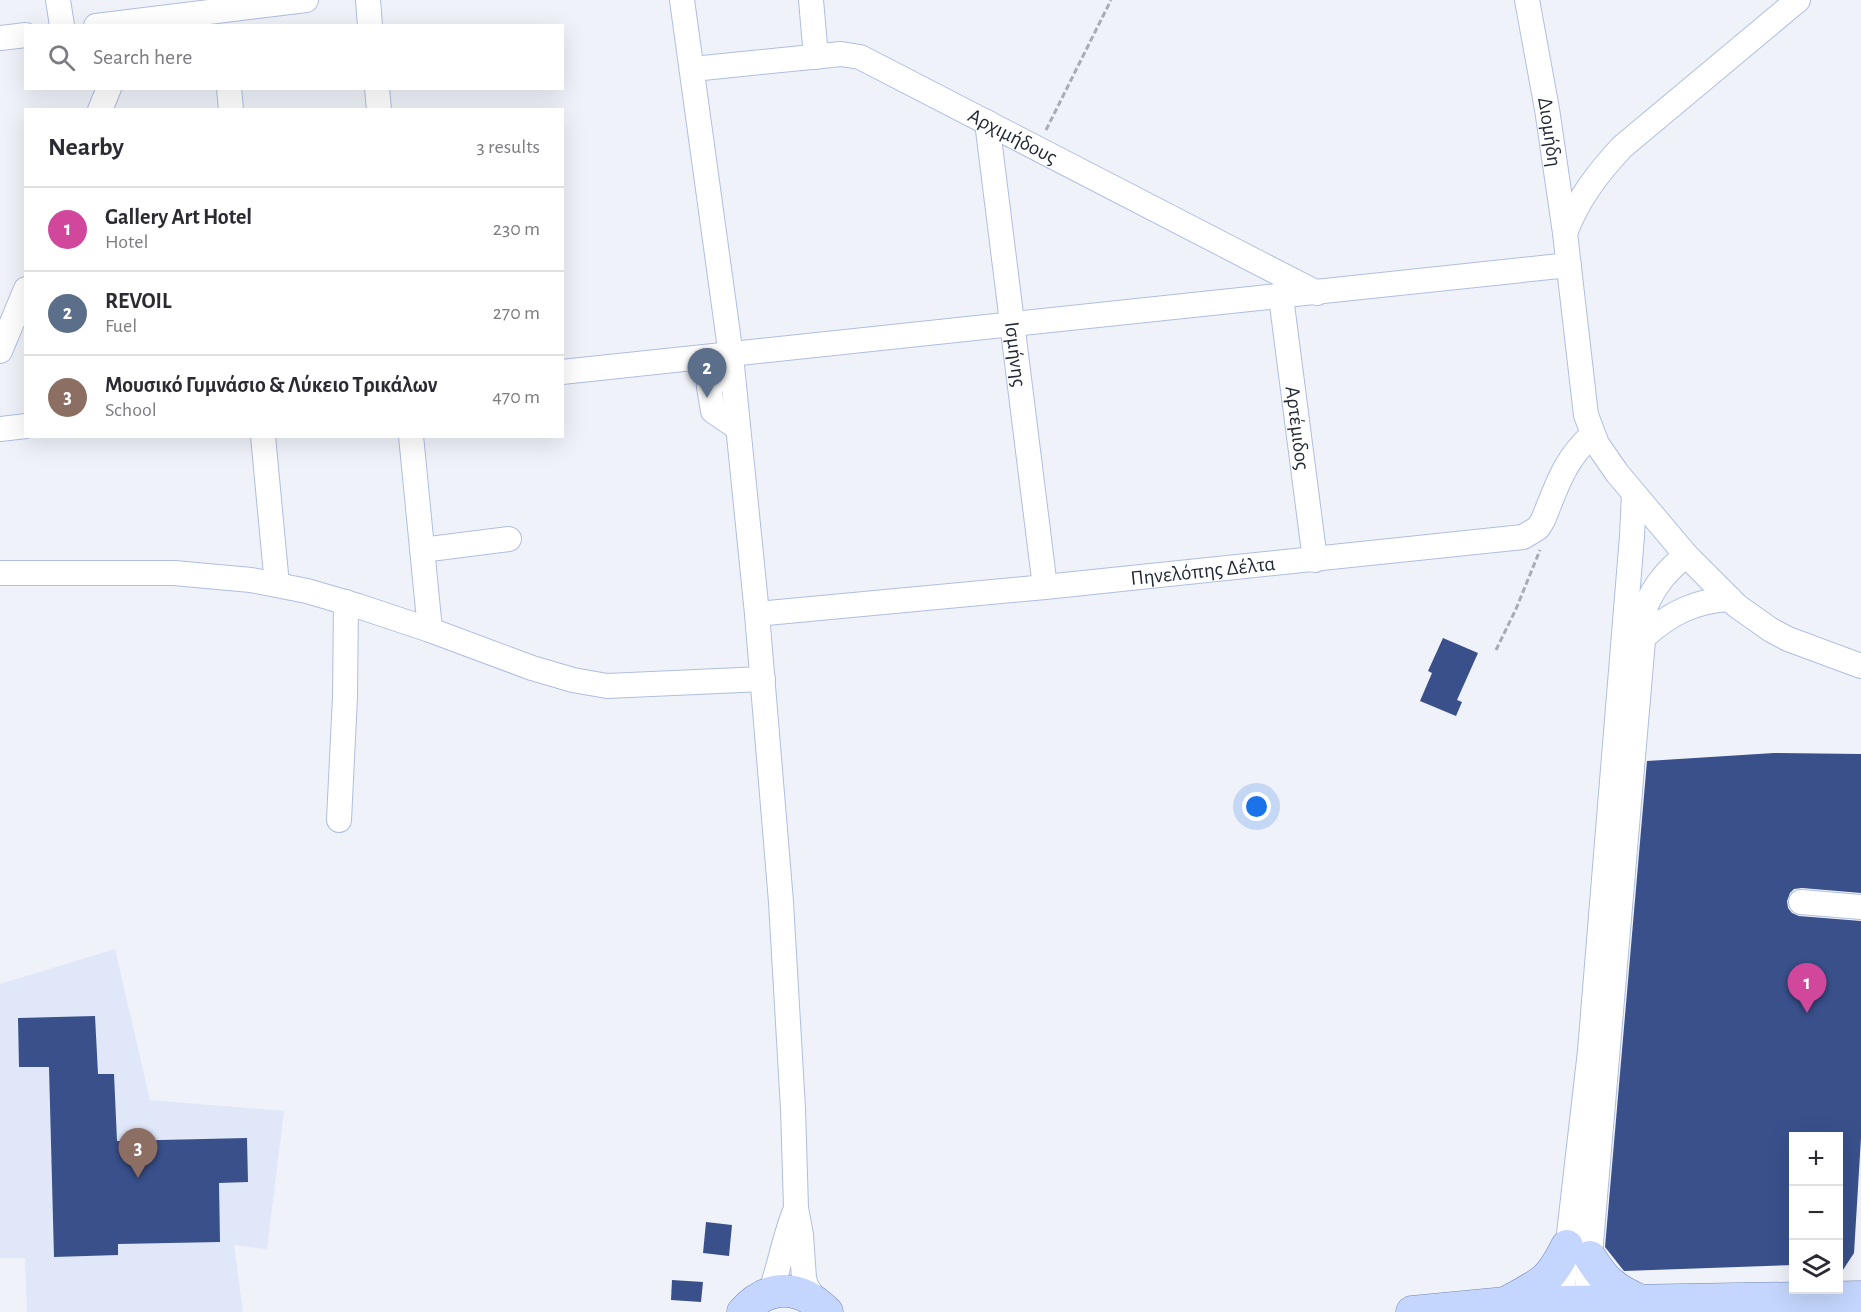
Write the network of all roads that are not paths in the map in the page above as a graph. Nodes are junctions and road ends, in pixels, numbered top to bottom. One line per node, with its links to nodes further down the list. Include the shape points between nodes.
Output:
1 (58, 0): 10 (street)
2 (306, 0): 8 (street)
3 (368, 0): 11 (street)
4 (682, 0): 15 (street)
5 (811, 0): 14 (street)
6 (1527, 0): 23 (street, Διομήδη)
7 (1798, 0): 23 (street, via 1622,147 1580,199)
8 (221, 12): 9 (street)
9 (136, 23)
10 (62, 24)
11 (370, 24)
12 (24, 35): 13 (street)
13 (0, 38)
14 (816, 57): 15 (street, Αρχιμήδους); 22 (street, Αρχιμήδους, via 860,57)
15 (693, 69): 30 (street)
16 (108, 90): 19 (street)
17 (229, 90): 20 (street)
18 (377, 90): 21 (street)
19 (101, 108)
20 (231, 108)
21 (379, 108)
22 (987, 122): 25 (street, Αρχιμήδους); 28 (street, Ισμήνης)
23 (1565, 233): 24 (street, Διομήδη)
24 (1569, 265): 25 (street); 34 (street, Διομήδη, via 1586,415)
25 (1317, 293): 27 (street)
26 (24, 297): 29 (street)
27 (1281, 297): 28 (street); 41 (street, Αρτέμιδος)
28 (1013, 326): 30 (street); 45 (street, Ισμήνης)
29 (0, 351)
30 (731, 362): 31 (street); 48 (street)
31 (564, 372)
32 (24, 426): 33 (street)
33 (0, 429)
34 (1592, 435): 37 (street, Διομήδη); 41 (street, Πηνελόπης Δέλτα, via 1566,463 1544,520 1523,537)
35 (263, 438): 43 (street)
36 (411, 438): 40 (street)
37 (1634, 494): 39 (street, Διομήδη); 44 (street)
38 (509, 539): 40 (street)
39 (1681, 549): 44 (street, via 1645,568); 46 (street, Διομήδη); 50 (street, via 1651,594 1646,606)
40 (422, 550): 49 (street)
41 (1315, 560): 45 (street, Πηνελόπης Δέλτα)
42 (0, 573): 43 (street, via 174,573)
43 (277, 585): 47 (street)
44 (1628, 586): 57 (street, via 1590,1051)
45 (1045, 588): 48 (street, Πηνελόπης Δέλτα)
46 (1730, 599): 50 (street, via 1686,607 1664,619); 51 (street, Διομήδη, via 1788,639)
47 (346, 602): 49 (street); 53 (street)
48 (757, 614): 52 (street)
49 (430, 630): 52 (street, via 532,668 607,686)
50 (1644, 637): 57 (street)
51 (1861, 666)
52 (763, 679): 56 (street, via 781,902)
53 (339, 820)
54 (1801, 902): 55 (street)
55 (1861, 907)
56 (796, 1208): 58 (street); 62 (street, via 806,1286)
57 (1579, 1252): 60 (main road, via 1610,1284); 61 (main road, via 1539,1286); 63 (street)
58 (770, 1293): 62 (main road, via 791,1291); 64 (main road)
59 (1861, 1297): 60 (main road)
60 (1639, 1300): 63 (main road)
61 (1506, 1303): 63 (main road); 65 (main road)
62 (822, 1307)
63 (1573, 1307)
64 (743, 1312)
65 (1412, 1312)

